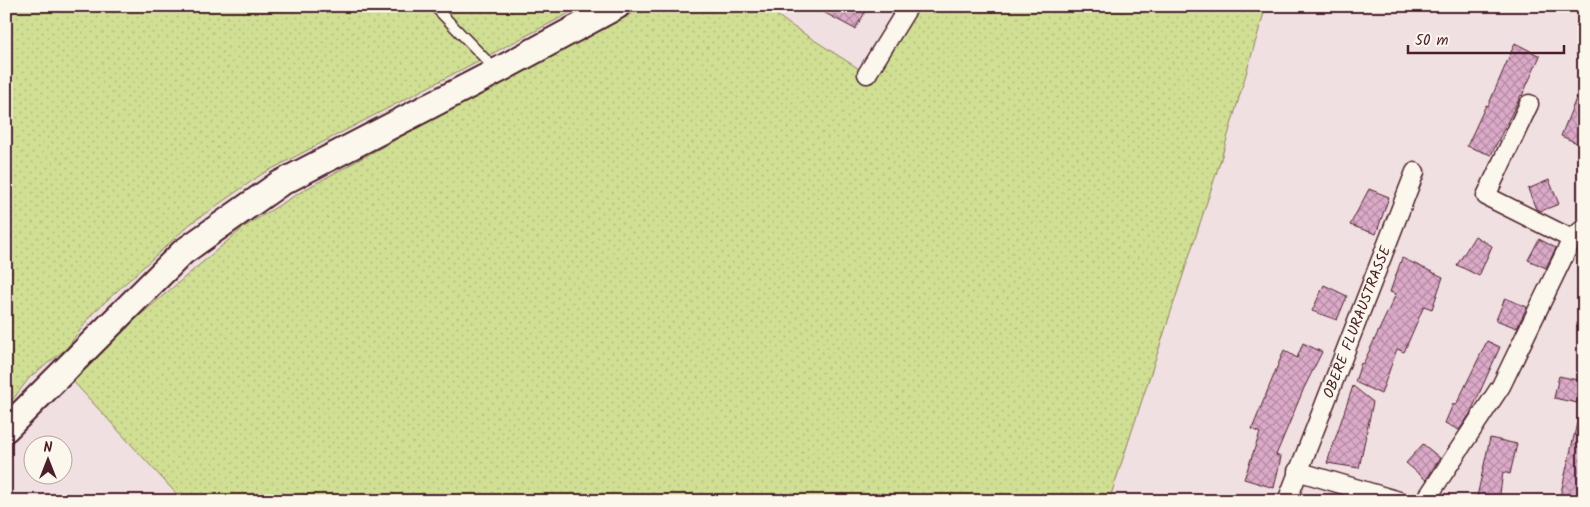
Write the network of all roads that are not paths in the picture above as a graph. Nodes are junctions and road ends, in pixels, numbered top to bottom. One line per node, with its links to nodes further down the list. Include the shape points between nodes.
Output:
1 (434, 6): 4 (lane)
2 (617, 6): 4 (street)
3 (909, 6): 5 (street)
4 (497, 71): 9 (street, via 279,184 183,252)
5 (867, 74)
6 (1529, 104): 8 (street, via 1486,196)
7 (1415, 172): 10 (street, OBERE FLURAUSTRASSE)
8 (1578, 234): 13 (street, via 1501,386)
9 (6, 429)
10 (1297, 471): 11 (street, OBERE FLURAUSTRASSE); 12 (street)
11 (1287, 501)
12 (1399, 501)
13 (1425, 501)

